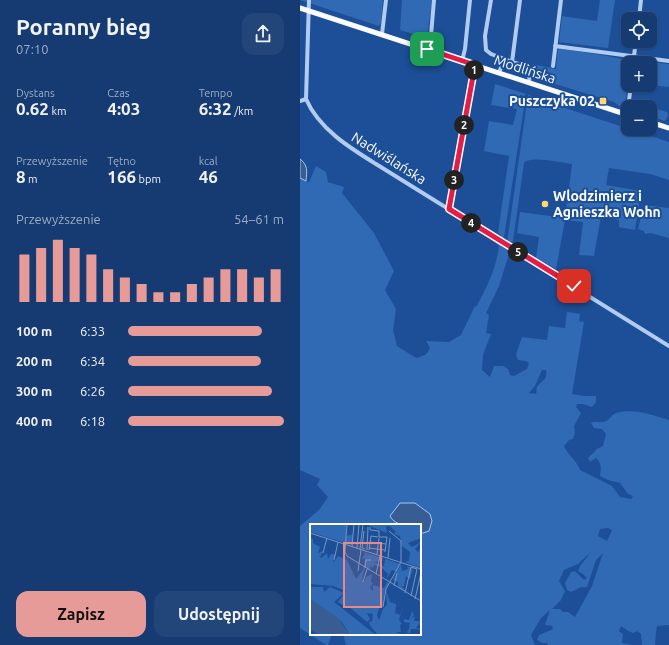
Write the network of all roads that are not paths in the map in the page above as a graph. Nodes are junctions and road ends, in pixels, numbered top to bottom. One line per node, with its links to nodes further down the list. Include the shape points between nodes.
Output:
1 (309, 0): 10 (street)
2 (386, 0): 12 (street)
3 (434, 0): 15 (street)
4 (470, 0): 19 (street)
5 (491, 0): 17 (street, via 486,50)
6 (520, 0): 21 (street)
7 (561, 0): 13 (street)
8 (641, 0): 11 (street)
9 (300, 8): 10 (main road, Modlińska)
10 (308, 11): 12 (main road, Modlińska); 26 (street)
11 (640, 12)
12 (382, 34): 15 (main road, Modlińska)
13 (555, 46): 16 (street); 23 (street)
14 (635, 48): 16 (street)
15 (427, 49): 19 (main road, Modlińska)
16 (634, 56)
17 (504, 59): 21 (street); 24 (street)
18 (657, 59): 20 (street)
19 (462, 61): 22 (main road, Modlińska)
20 (669, 61)
21 (512, 62): 25 (street, via 530,69)
22 (475, 65): 24 (main road, Modlińska); 31 (street)
23 (553, 66)
24 (499, 73): 25 (main road, Modlińska)
25 (529, 83): 28 (main road, Modlińska)
26 (306, 99): 27 (street); 31 (street, Nadwiślańska, via 313,112 350,148)
27 (300, 101)
28 (621, 113)
29 (657, 124): 30 (main road)
30 (669, 128)
31 (449, 209): 32 (street, Nadwiślańska)
32 (669, 346)

